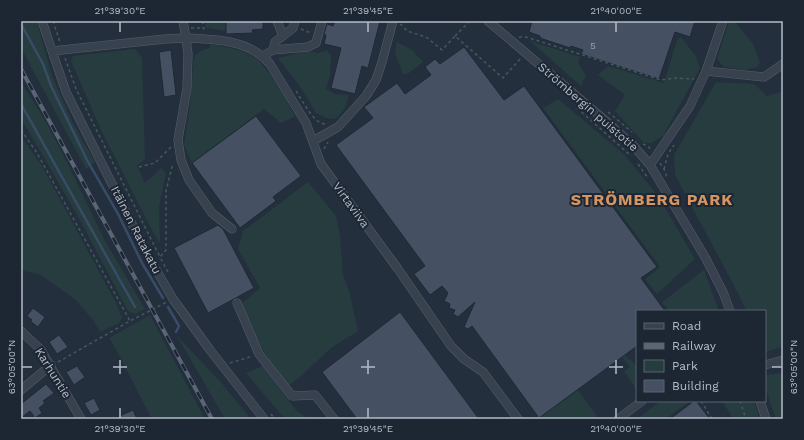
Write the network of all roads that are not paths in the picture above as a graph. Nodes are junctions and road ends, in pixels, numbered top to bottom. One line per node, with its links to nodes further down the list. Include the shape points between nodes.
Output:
1 (42, 21): 12 (street, Itäinen Ratakatu)
2 (277, 21): 9 (street)
3 (295, 21): 9 (street, via 293,28)
4 (322, 21): 11 (street, via 316,43 308,47)
5 (393, 21): 16 (street, via 376,80 366,96 338,128)
6 (723, 21): 15 (street)
7 (492, 22): 17 (street, Strömbergin puistotie, via 632,144)
8 (184, 24): 10 (street)
9 (283, 36): 11 (street, via 275,42)
10 (186, 38): 12 (street, Virtaviiva); 13 (street, Virtaviiva, via 235,44); 18 (street, via 187,88 178,140 181,160 190,180 212,213)
11 (273, 50): 13 (street)
12 (52, 51): 29 (street, Itäinen Ratakatu, via 66,92 148,256 173,299)
13 (263, 56): 16 (street, Virtaviiva, via 306,123)
14 (783, 64): 15 (street, via 764,77)
15 (706, 71): 17 (street, via 690,106)
16 (312, 141): 31 (street, Virtaviiva, via 321,164 451,346 483,372)
17 (650, 165): 20 (street, Strömbergin puistotie, via 705,257)
18 (232, 229)
19 (237, 303): 30 (street, via 259,354 292,396 315,395)
20 (730, 310)
21 (21, 331): 23 (street, Karhuntie, via 41,350)
22 (783, 360): 24 (street)
23 (51, 366): 25 (street); 28 (street, Karhuntie)
24 (766, 366)
25 (21, 390)
26 (641, 402): 32 (street)
27 (760, 402): 33 (street)
28 (81, 419)
29 (264, 419)
30 (334, 419)
31 (518, 419)
32 (618, 419)
33 (766, 419)

